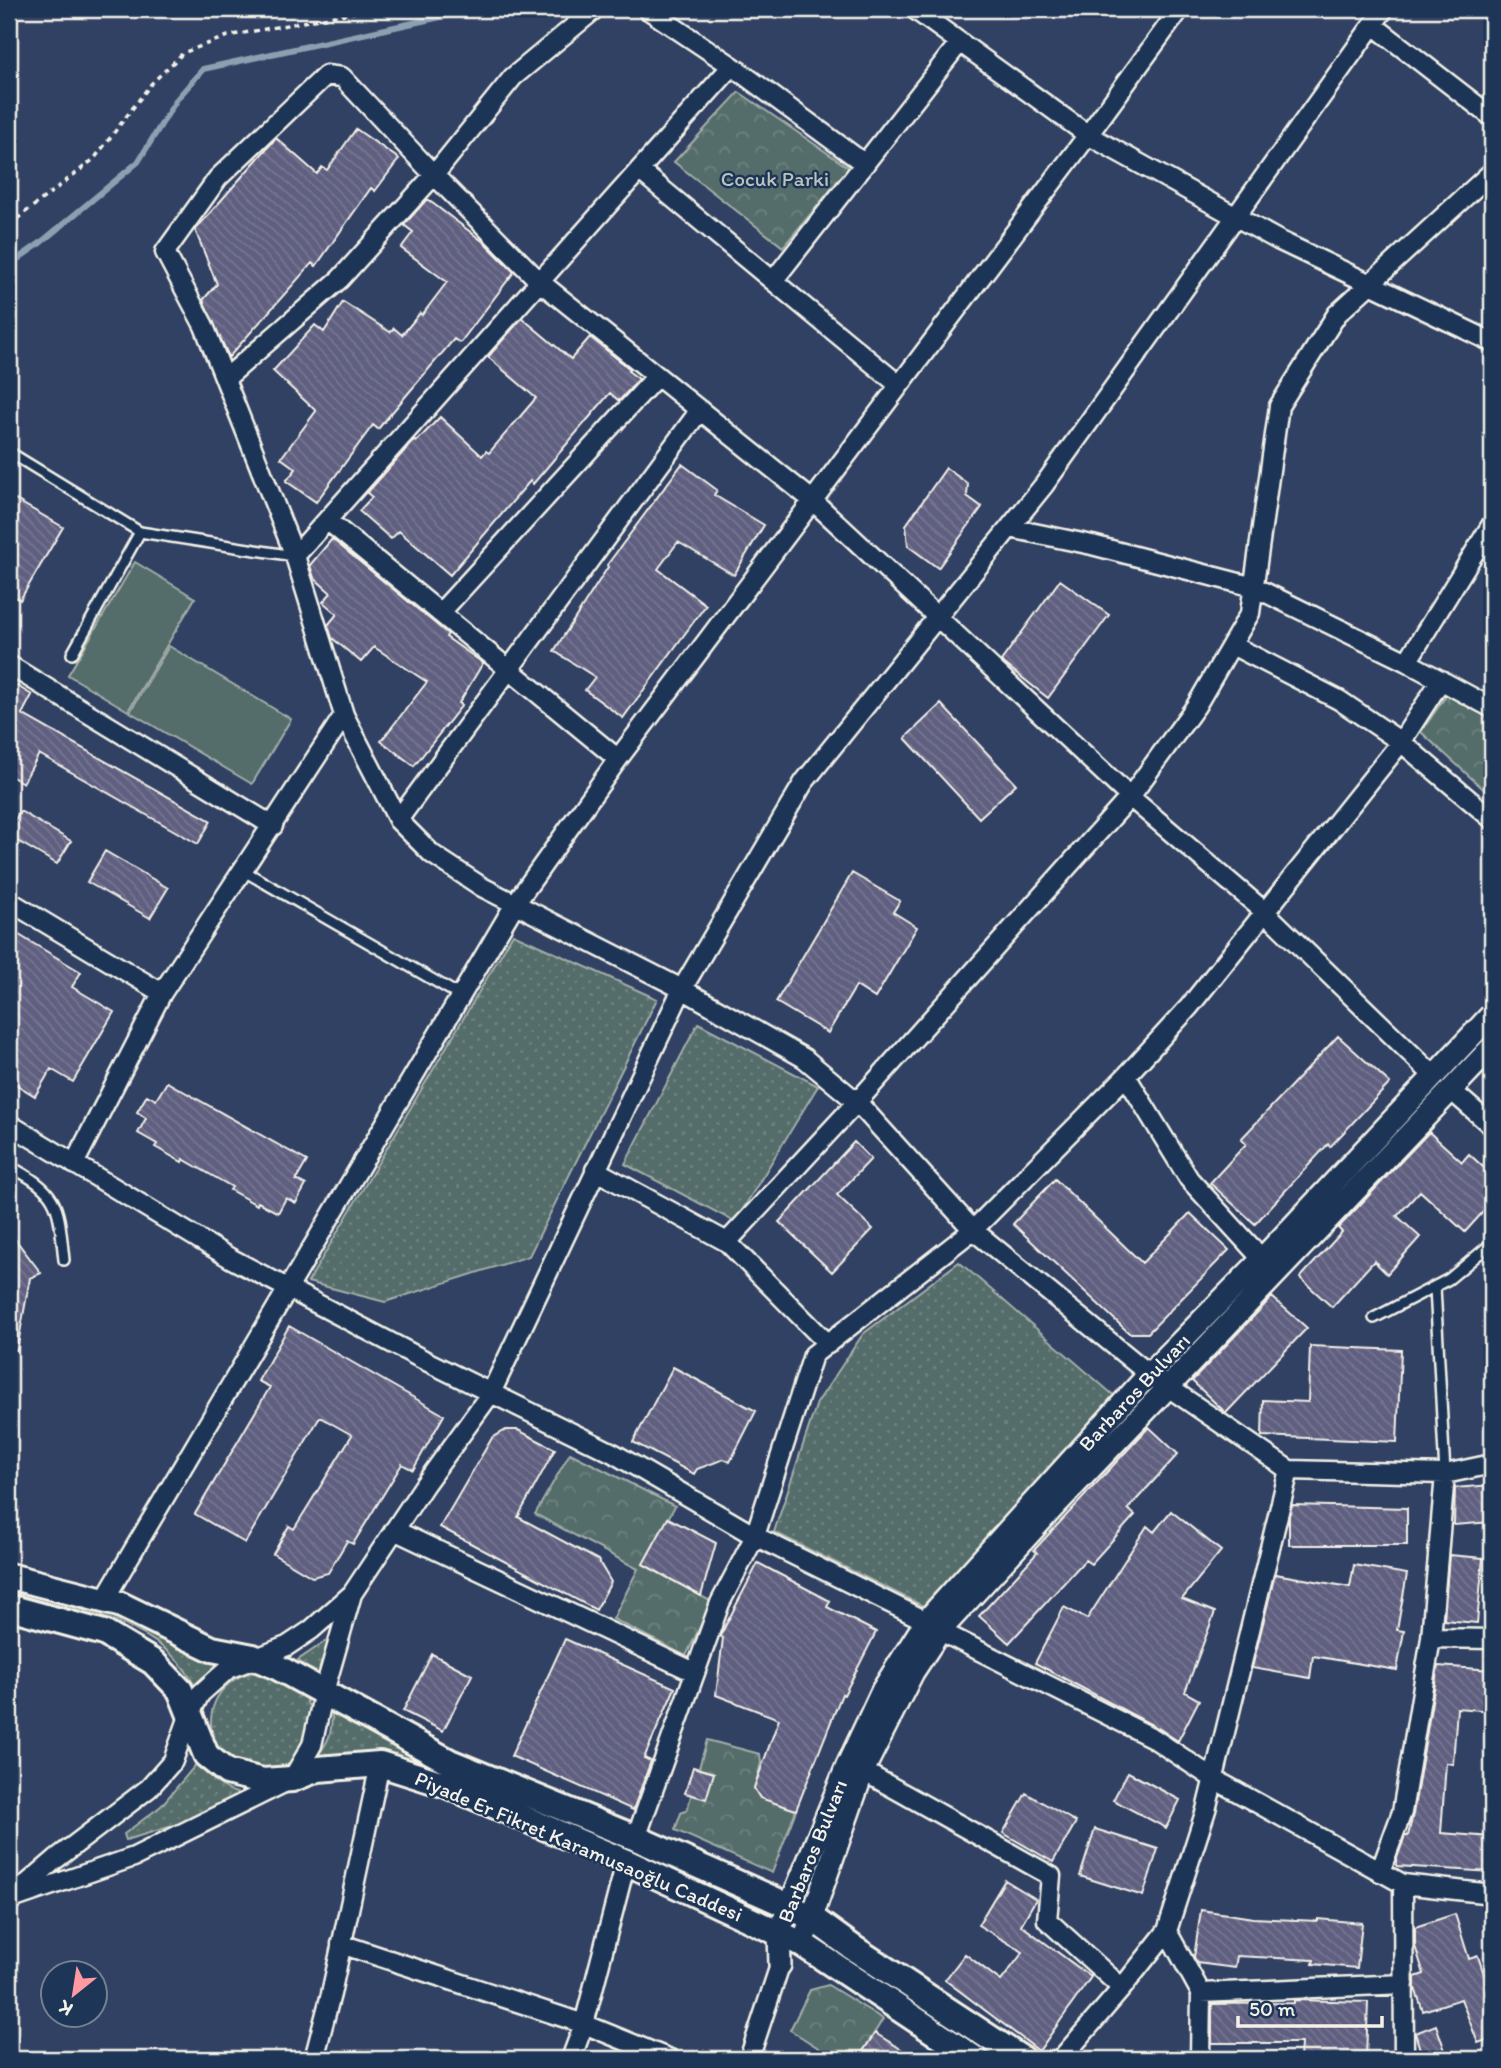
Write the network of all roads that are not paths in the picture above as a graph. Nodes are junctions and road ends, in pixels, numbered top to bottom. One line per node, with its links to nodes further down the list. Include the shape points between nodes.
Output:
1 (595, 9): 14 (street, via 513,77)
2 (647, 9): 8 (street)
3 (914, 9): 7 (street)
4 (1180, 9): 10 (street)
5 (1384, 9): 6 (street)
6 (1373, 24): 9 (street); 15 (street)
7 (960, 42): 10 (street); 11 (street)
8 (732, 66): 11 (street); 12 (street)
9 (1492, 117)
10 (1088, 135): 15 (street); 22 (street)
11 (865, 164): 16 (street)
12 (639, 170): 16 (street); 17 (street)
13 (1492, 172): 18 (street)
14 (433, 175): 17 (street); 21 (street, via 341,279); 21 (street, via 342,77 326,75 218,178 165,252 204,326)
15 (1235, 218): 18 (street); 28 (street)
16 (773, 281): 22 (street)
17 (540, 282): 20 (street); 26 (street)
18 (1371, 283): 19 (street); 31 (street, via 1338,314 1279,407)
19 (1492, 342)
20 (657, 376): 23 (street); 32 (street)
21 (225, 379): 30 (street)
22 (899, 385): 25 (street)
23 (700, 410): 25 (street); 38 (street)
24 (9, 452): 29 (lane)
25 (812, 500): 33 (street); 43 (street)
26 (327, 520): 30 (street); 32 (street)
27 (1492, 524): 36 (street)
28 (1010, 528): 31 (street); 33 (street)
29 (140, 532): 30 (lane); 35 (lane)
30 (295, 556): 41 (street)
31 (1254, 587): 34 (street, via 1250,613); 36 (street)
32 (440, 612): 38 (street)
33 (938, 616): 44 (street); 52 (street, via 804,782)
34 (1232, 645): 42 (street, via 1339,700); 44 (street, via 1196,706)
35 (72, 654)
36 (1407, 662): 39 (street)
37 (9, 665): 47 (street)
38 (509, 670): 43 (street); 46 (street)
39 (1441, 680): 40 (street); 42 (street)
40 (1492, 708)
41 (344, 715): 46 (street); 47 (street)
42 (1401, 742): 45 (street); 51 (street)
43 (618, 759): 50 (street)
44 (1130, 797): 51 (street); 60 (street)
45 (1492, 819)
46 (398, 820): 50 (street, via 432,854)
47 (273, 826): 48 (street)
48 (244, 871): 53 (street); 54 (lane)
49 (9, 901): 53 (street)
50 (515, 904): 52 (street); 54 (street)
51 (1265, 912): 57 (street); 58 (street)
52 (682, 989): 60 (street, via 804,1058); 65 (street)
53 (162, 993): 63 (street)
54 (461, 996): 71 (street)
55 (1492, 1014): 58 (street, Barbaros Bulvarı)
56 (1492, 1047): 59 (street, Barbaros Bulvarı)
57 (1126, 1076): 66 (street); 69 (street, via 1189,1179)
58 (1434, 1076): 69 (street, Barbaros Bulvarı)
59 (1452, 1091): 62 (street); 76 (street, Barbaros Bulvarı)
60 (857, 1102): 66 (street); 67 (street)
61 (9, 1124): 63 (street)
62 (1492, 1126)
63 (74, 1164): 71 (street)
64 (9, 1166): 70 (lane, via 38,1182 52,1198 59,1213)
65 (596, 1170): 67 (street); 77 (street)
66 (973, 1230): 74 (street); 75 (street)
67 (727, 1242): 74 (street)
68 (1492, 1243): 72 (lane)
69 (1262, 1259): 75 (street, Barbaros Bulvarı)
70 (64, 1260)
71 (287, 1287): 77 (street); 85 (street)
72 (1434, 1287): 73 (lane); 80 (lane)
73 (1374, 1318)
74 (828, 1344): 82 (street, via 813,1355)
75 (1149, 1374): 76 (street); 87 (street, Barbaros Bulvarı)
76 (1167, 1388): 79 (street); 87 (street, Barbaros Bulvarı)
77 (491, 1393): 81 (street); 82 (street, via 613,1453)
78 (1492, 1464): 80 (street)
79 (1289, 1469): 80 (street); 97 (street)
80 (1446, 1474): 88 (street)
81 (394, 1530): 84 (street); 91 (street)
82 (755, 1536): 87 (street); 91 (street, via 720,1603)
83 (9, 1576): 85 (main road, Piyade Er Fikret Karamusaoğlu Caddesi)
84 (352, 1594): 90 (street, via 295,1641); 92 (street)
85 (104, 1600): 90 (main road, Piyade Er Fikret Karamusaoğlu Caddesi, via 212,1649)
86 (9, 1607): 93 (main road, Piyade Er Fikret Karamusaoğlu Caddesi, via 104,1633 153,1662 180,1690)
87 (933, 1626): 95 (street, Barbaros Bulvarı); 97 (street, via 1153,1738); 104 (street, Barbaros Bulvarı, via 883,1689)
88 (1431, 1638): 89 (street); 100 (street, via 1402,1812)
89 (1492, 1639)
90 (253, 1657): 92 (main road, Piyade Er Fikret Karamusaoğlu Caddesi); 93 (street, via 228,1669 201,1694)
91 (694, 1672): 98 (street)
92 (324, 1692): 96 (street, via 312,1745); 98 (main road, Piyade Er Fikret Karamusaoğlu Caddesi, via 450,1762)
93 (189, 1716): 96 (main road, Piyade Er Fikret Karamusaoğlu Caddesi, via 206,1755 228,1772 263,1781); 103 (street, via 173,1761 149,1788)
94 (380, 1764): 96 (main road, Piyade Er Fikret Karamusaoğlu Caddesi, via 318,1769); 99 (main road, Piyade Er Fikret Karamusaoğlu Caddesi, via 446,1785); 108 (street)
95 (863, 1771): 105 (street, Barbaros Bulvarı); 112 (street, via 1051,1877 1047,1920)
96 (292, 1779): 103 (street, via 134,1857)
97 (1214, 1779): 100 (street); 106 (street)
98 (636, 1838): 104 (main road, Piyade Er Fikret Karamusaoğlu Caddesi)
99 (626, 1862): 107 (main road, Piyade Er Fikret Karamusaoğlu Caddesi); 114 (street)
100 (1380, 1872): 101 (street)
101 (1404, 1884): 102 (street); 111 (street)
102 (1491, 1898)
103 (9, 1899)
104 (789, 1906): 105 (main road, Piyade Er Fikret Karamusaoğlu Caddesi); 107 (street, Barbaros Bulvarı)
105 (812, 1918): 109 (street, Barbaros Bulvarı); 120 (main road, Piyade Er Fikret Karamusaoğlu Caddesi)
106 (1167, 1931): 112 (street); 113 (street)
107 (779, 1932): 109 (main road, Piyade Er Fikret Karamusaoğlu Caddesi); 110 (street, Barbaros Bulvarı)
108 (341, 1944): 114 (street); 115 (street)
109 (802, 1944): 110 (street, Barbaros Bulvarı); 119 (main road, Piyade Er Fikret Karamusaoğlu Caddesi)
110 (780, 1965): 118 (street)
111 (1404, 1984): 113 (street); 123 (street)
112 (1122, 1988): 121 (street)
113 (1201, 1993): 122 (street)
114 (584, 2024): 116 (street); 117 (street)
115 (314, 2059)
116 (571, 2059)
117 (670, 2059)
118 (749, 2059)
119 (975, 2059)
120 (1022, 2059)
121 (1060, 2059)
122 (1200, 2059)
123 (1404, 2059)

